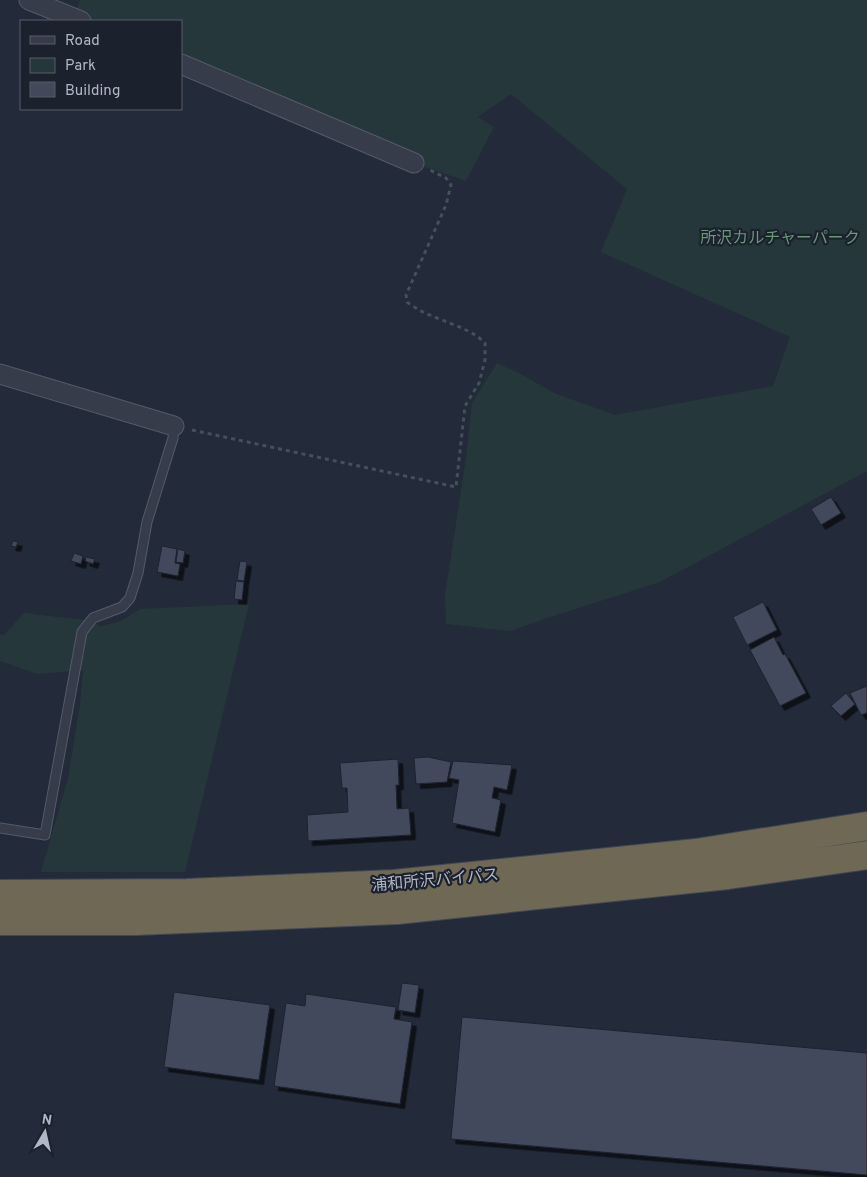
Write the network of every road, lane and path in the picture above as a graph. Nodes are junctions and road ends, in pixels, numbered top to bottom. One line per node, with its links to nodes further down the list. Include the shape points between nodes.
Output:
1 (28, 0): 2 (street)
2 (78, 20)
3 (182, 64): 4 (street)
4 (414, 163): 6 (path, via 446,178 451,185 446,205 406,295 407,302 419,312 477,335 486,343 479,383 465,406 456,487)
5 (0, 374): 6 (street)
6 (174, 426): 8 (lane, via 130,598 122,607 93,618 82,632 46,835)
7 (867, 826): 10 (highway, 浦和所沢バイパス, via 696,853 394,884 187,893)
8 (0, 828)
9 (867, 855): 11 (highway, 浦和所沢バイパス, via 728,875 397,910 136,921)
10 (0, 894)
11 (0, 921)

